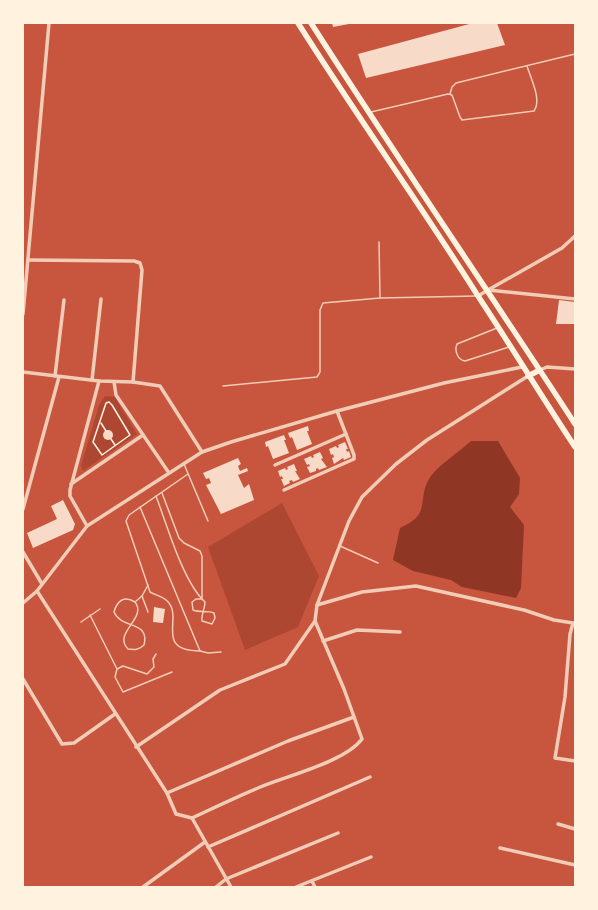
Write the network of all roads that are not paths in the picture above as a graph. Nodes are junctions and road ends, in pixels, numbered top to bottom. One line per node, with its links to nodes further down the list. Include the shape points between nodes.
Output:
1 (50, 23): 11 (street)
2 (298, 23): 8 (main road)
3 (311, 23): 7 (main road)
4 (575, 54): 5 (lane)
5 (527, 66): 6 (lane, via 456,83); 6 (lane, via 537,100 534,111 462,120)
6 (450, 94): 7 (lane)
7 (368, 112): 8 (main road); 12 (main road)
8 (359, 118): 13 (main road)
9 (575, 236): 12 (street, via 562,248)
10 (379, 242): 14 (lane)
11 (29, 260): 18 (street); 30 (street, via 140,263 142,270)
12 (488, 290): 13 (street); 16 (street); 23 (main road)
13 (478, 296): 14 (lane); 19 (main road)
14 (380, 298): 31 (lane, via 326,302 322,305 320,372 317,377)
15 (101, 299): 27 (street)
16 (575, 299)
17 (64, 300): 25 (street)
18 (23, 314)
19 (498, 328): 20 (main road); 20 (lane, via 457,344 457,355 465,361)
20 (509, 347): 21 (main road)
21 (522, 367): 26 (main road); 32 (street, via 444,383)
22 (575, 369): 23 (street, via 547,367)
23 (540, 370): 26 (main road); 33 (main road)
24 (23, 372): 25 (street)
25 (57, 376): 27 (street); 47 (street)
26 (528, 376): 36 (main road); 50 (street, via 428,440 396,464 362,497 349,521)
27 (92, 380): 28 (street)
28 (100, 381): 29 (street); 42 (street)
29 (114, 382): 30 (street); 35 (street, via 116,395)
30 (133, 382): 37 (street, via 154,384 162,389)
31 (223, 386)
32 (337, 411): 34 (street); 37 (street)
33 (575, 424)
34 (346, 434): 39 (street); 43 (street, via 354,455 352,460)
35 (143, 435): 40 (street); 42 (street)
36 (575, 447)
37 (202, 452): 38 (street)
38 (184, 463): 40 (street); 41 (lane)
39 (275, 465)
40 (169, 472): 49 (street)
41 (188, 474): 44 (lane); 48 (lane)
42 (71, 484): 49 (street, via 70,496)
43 (284, 490)
44 (162, 492): 45 (lane); 57 (lane, via 179,538 200,551 202,556)
45 (156, 496): 46 (lane); 57 (lane, via 190,583)
46 (140, 507): 54 (lane, via 129,515 126,521); 71 (lane)
47 (23, 509)
48 (208, 521)
49 (87, 526): 53 (street)
50 (340, 546): 52 (lane); 60 (street)
51 (23, 552): 53 (street)
52 (378, 563)
53 (42, 584): 55 (street)
54 (148, 585): 56 (lane); 71 (lane, via 150,592 170,604 173,613 172,635 178,646 188,651)
55 (37, 591): 59 (street); 77 (street)
56 (142, 596): 58 (lane); 62 (lane)
57 (202, 599): 63 (lane, via 205,602); 63 (lane, via 196,599 191,607)
58 (135, 602): 68 (lane, via 138,609); 68 (lane, via 123,599 116,605 114,612 119,620)
59 (23, 603)
60 (317, 605): 66 (street); 67 (street, via 362,592 416,586)
61 (100, 608): 64 (lane)
62 (148, 612)
63 (203, 612): 63 (lane, via 202,621 212,624 216,618 214,613)
64 (90, 615): 65 (lane); 74 (lane)
65 (81, 622)
66 (315, 622): 70 (street); 79 (street, via 285,664 220,690)
67 (574, 623): 80 (street, via 570,634 565,698 555,758)
68 (130, 625): 68 (lane, via 141,628 144,633 144,645 140,649 128,649 124,645 124,635)
69 (400, 632): 70 (street, via 357,630)
70 (323, 641): 78 (street)
71 (200, 651): 72 (lane)
72 (221, 652)
73 (156, 654): 74 (lane, via 153,659 154,667 147,674 123,666)
74 (117, 669): 75 (lane, via 115,677 123,692)
75 (172, 672)
76 (23, 679): 77 (street, via 62,744 74,743)
77 (115, 714): 79 (street)
78 (354, 717): 82 (street, via 288,741); 83 (street, via 362,739 357,747)
79 (136, 747): 82 (street)
80 (575, 761)
81 (370, 777): 88 (street)
82 (167, 793): 83 (street, via 176,814)
83 (192, 818): 87 (street)
84 (558, 824): 85 (street)
85 (575, 829)
86 (338, 833): 92 (street)
87 (205, 842): 88 (street); 94 (street)
88 (208, 847): 92 (street)
89 (500, 848): 91 (street)
90 (371, 857): 93 (street)
91 (575, 865)
92 (226, 879): 95 (street); 96 (street)
93 (312, 881): 97 (street); 98 (street)
94 (143, 887)
95 (216, 887)
96 (231, 887)
97 (296, 887)
98 (315, 887)

